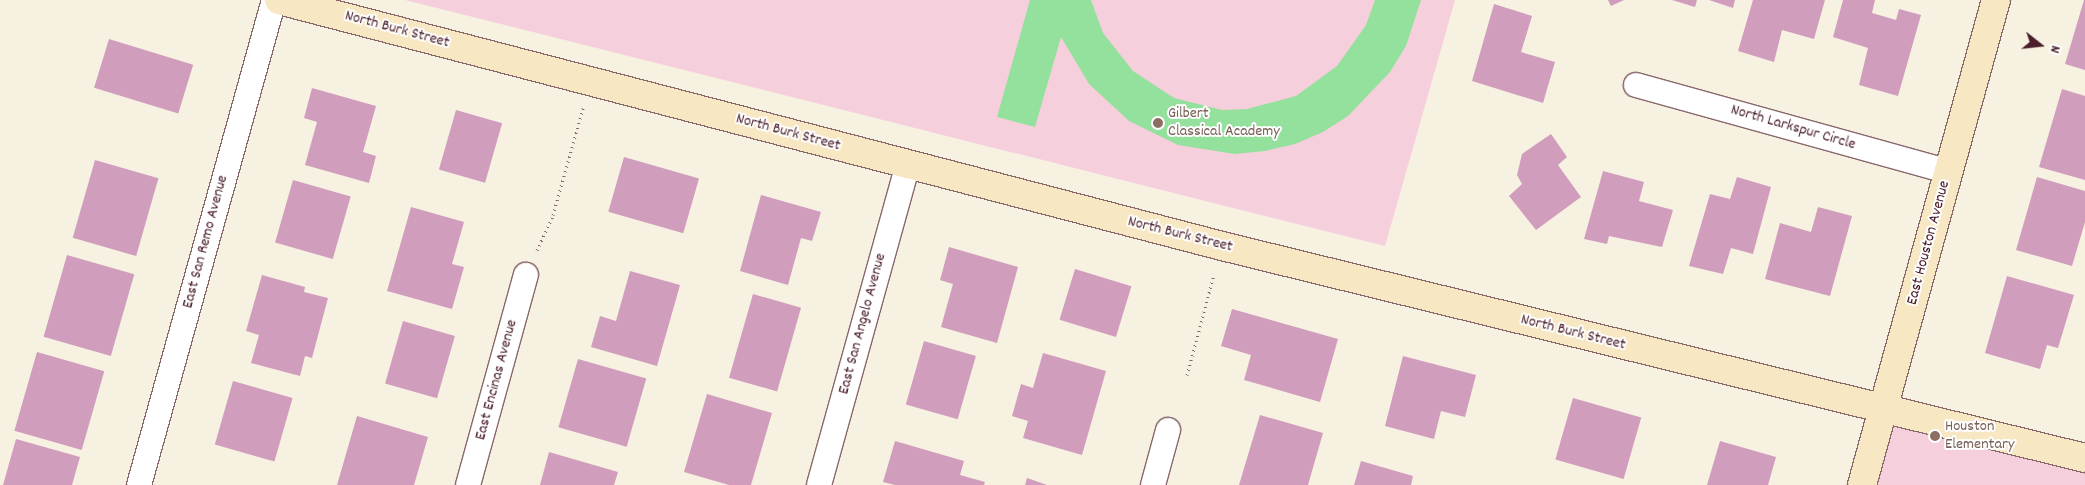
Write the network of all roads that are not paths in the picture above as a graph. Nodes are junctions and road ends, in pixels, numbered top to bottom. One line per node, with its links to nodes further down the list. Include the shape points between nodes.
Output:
1 (274, 0): 11 (street, East San Remo Avenue)
2 (279, 0): 5 (street, North Burk Street)
3 (1996, 0): 6 (street, East Houston Avenue)
4 (1636, 85): 6 (street, North Larkspur Circle)
5 (908, 164): 8 (street, North Burk Street, via 1222,246); 13 (street, East San Angelo Avenue)
6 (1949, 172): 8 (street, East Houston Avenue)
7 (526, 275): 12 (street, East Encinas Avenue)
8 (1883, 410): 10 (street, North Burk Street); 15 (street, East Houston Avenue)
9 (1168, 430): 14 (street)
10 (2085, 458)
11 (139, 485)
12 (468, 485)
13 (819, 485)
14 (1153, 485)
15 (1862, 485)

